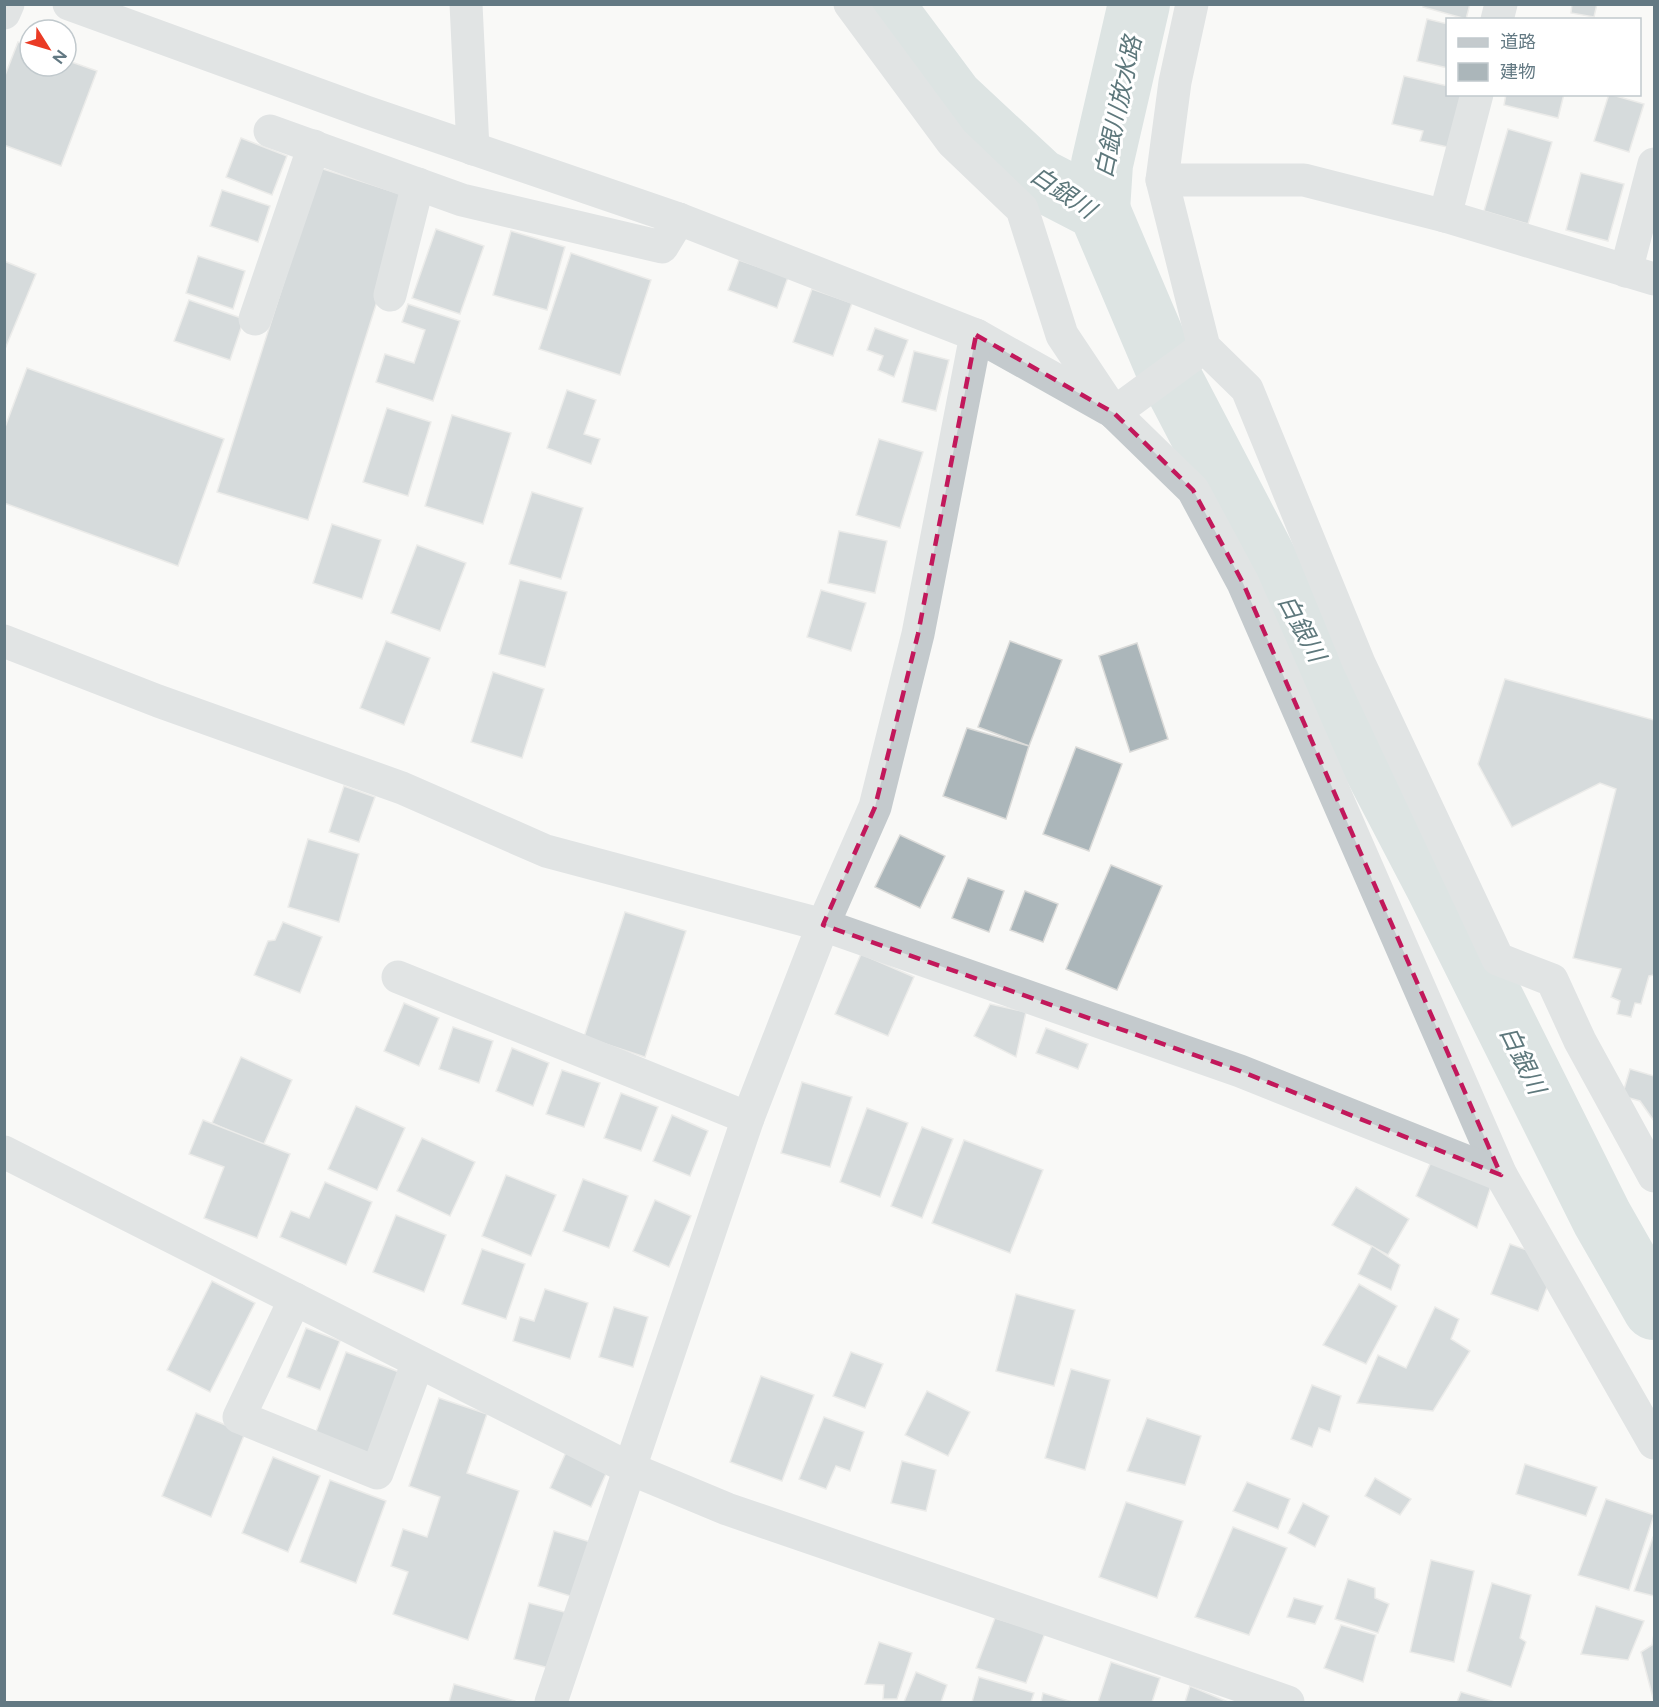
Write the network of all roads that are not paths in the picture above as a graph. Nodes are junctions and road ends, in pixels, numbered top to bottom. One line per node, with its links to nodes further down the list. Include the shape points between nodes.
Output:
1 (8, 4): 6 (street)
2 (69, 4): 8 (street)
3 (466, 4): 11 (street)
4 (850, 4): 23 (street, via 952,142 1022,209 1062,335)
5 (1192, 4): 14 (street, via 1175,81)
6 (4, 13)
7 (1476, 96): 16 (street)
8 (366, 112): 11 (street); 12 (street)
9 (270, 131): 10 (street)
10 (314, 146): 12 (street); 20 (street)
11 (473, 149): 17 (street)
12 (354, 160): 15 (street)
13 (1654, 164): 18 (street)
14 (1162, 180): 16 (street, via 1304,180); 22 (street)
15 (418, 184): 17 (street, via 462,200 662,247); 19 (street)
16 (1445, 216): 18 (street)
17 (679, 219): 21 (street)
18 (1640, 274)
19 (390, 295)
20 (255, 319)
21 (976, 335): 23 (street); 25 (street, via 918,634 875,807)
22 (1204, 347): 23 (street); 30 (street, via 1247,389 1359,663 1498,959 1552,980 1580,1041)
23 (1114, 413): 29 (street, via 1193,490 1243,583)
24 (4, 641): 25 (street, via 402,788 546,851)
25 (823, 925): 27 (street); 29 (street, via 1240,1071)
26 (398, 976): 27 (street)
27 (748, 1118): 34 (street)
28 (4, 1152): 31 (street)
29 (1501, 1175): 33 (street)
30 (1654, 1176)
31 (295, 1299): 32 (street); 32 (street, via 239,1417 377,1473)
32 (418, 1362): 34 (street)
33 (1654, 1443)
34 (631, 1469): 35 (street); 36 (street, via 727,1509)
35 (551, 1702)
36 (1288, 1702)

